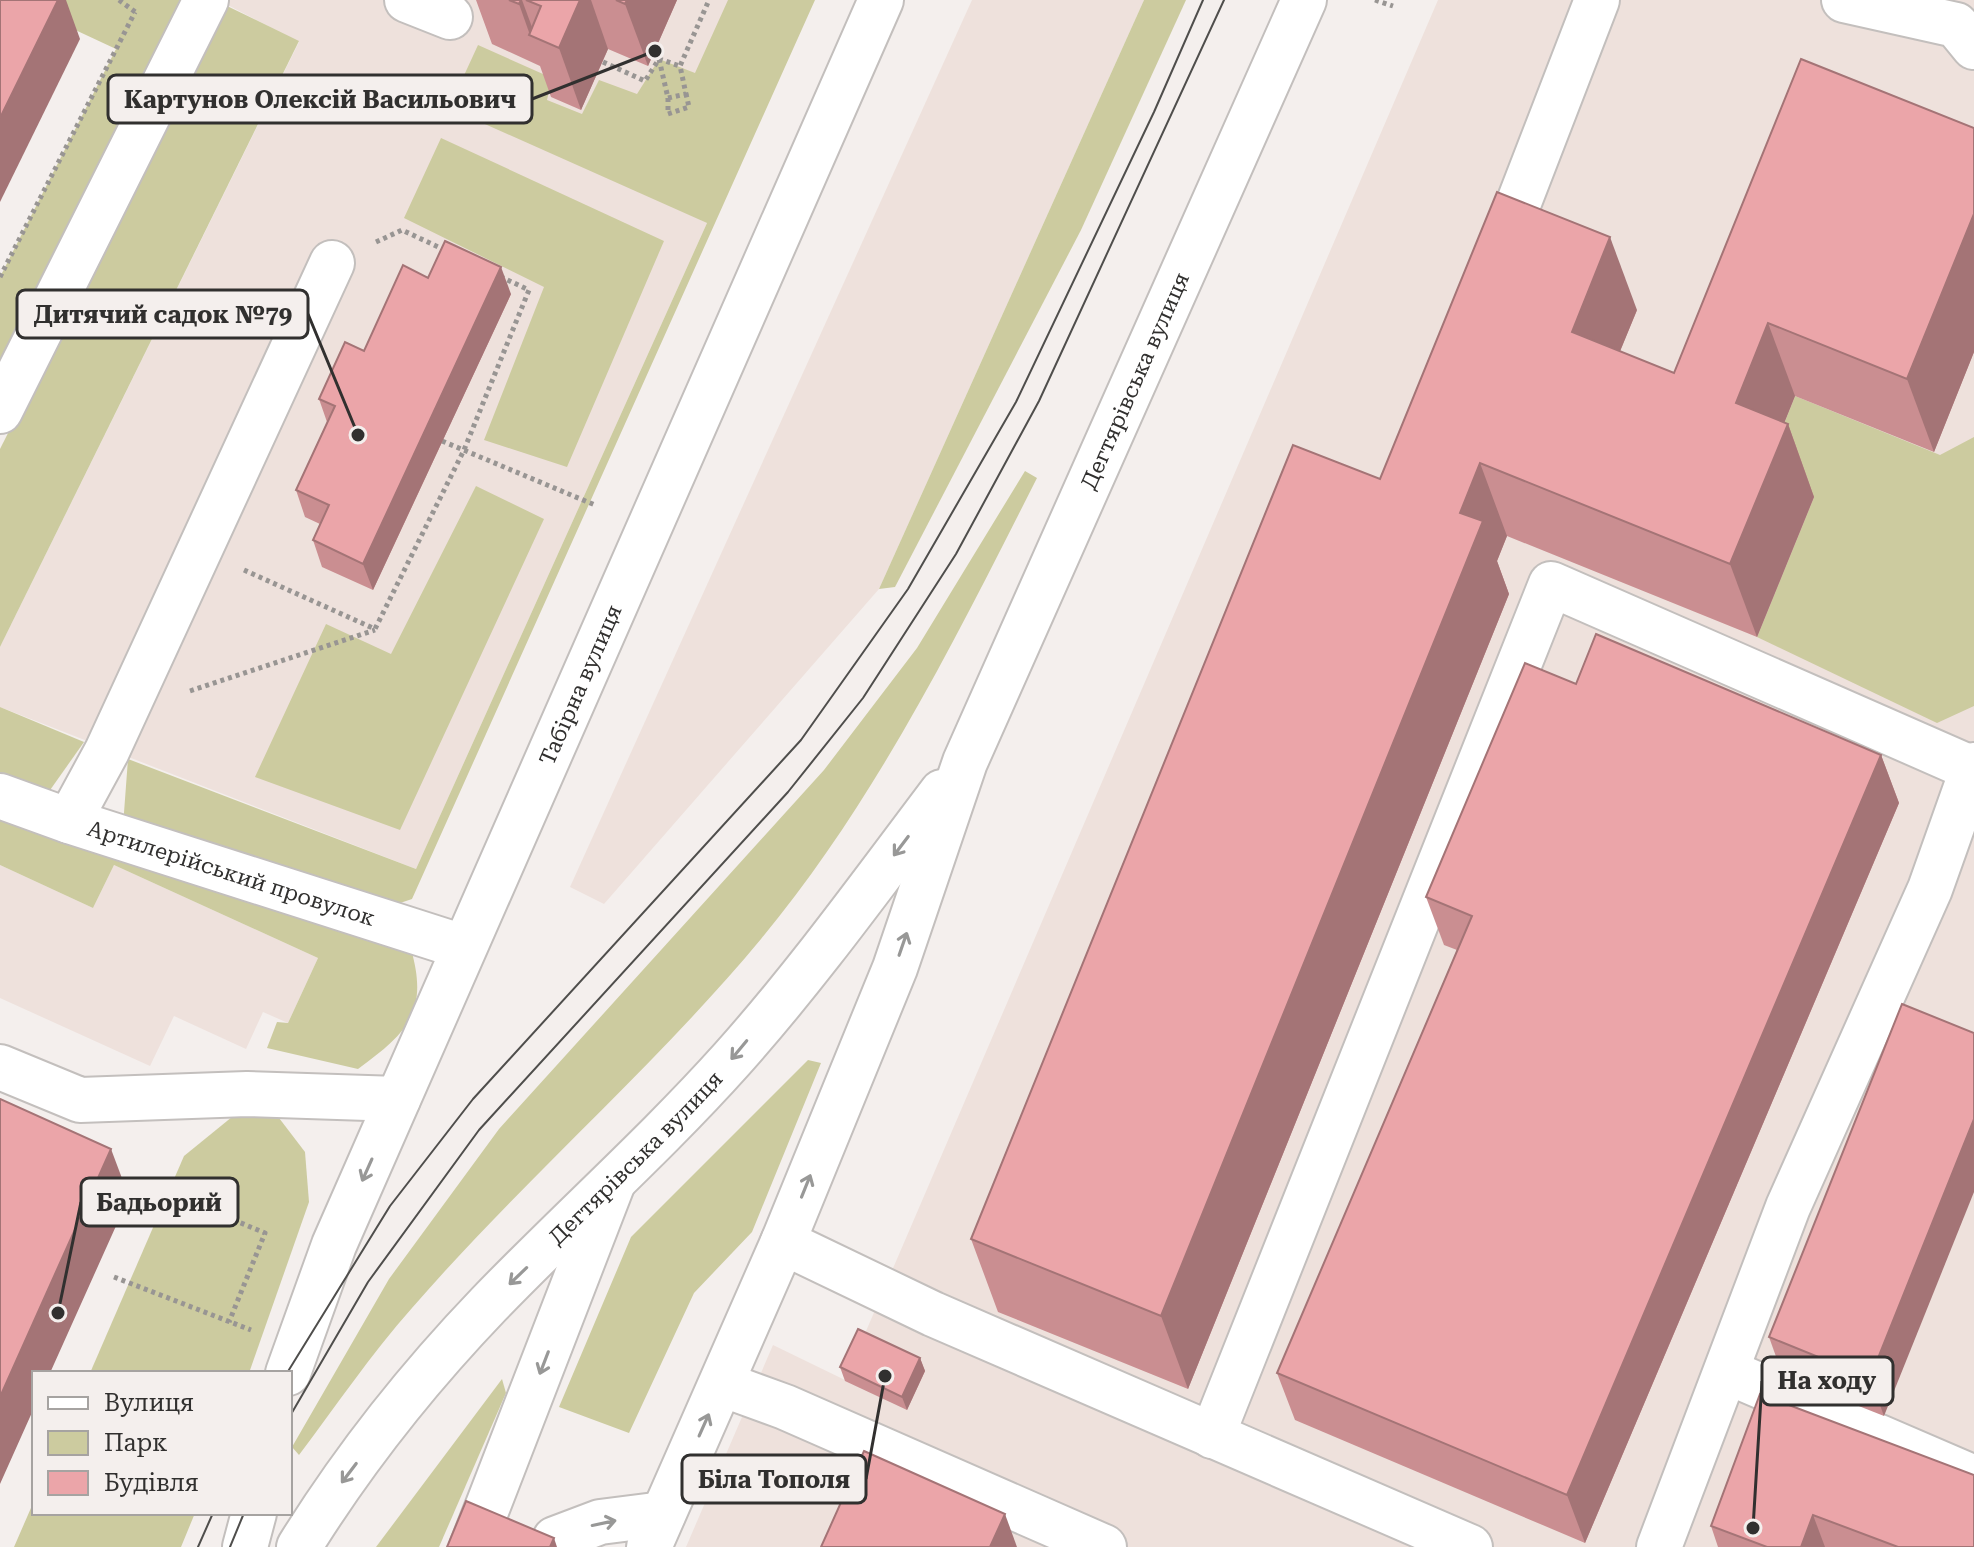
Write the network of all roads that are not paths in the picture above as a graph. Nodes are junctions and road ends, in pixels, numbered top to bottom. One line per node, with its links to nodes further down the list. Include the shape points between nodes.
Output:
1 (206, 0): 11 (main road)
2 (407, 0): 7 (main road)
3 (881, 0): 16 (main road, Табірна вулиця)
4 (1304, 0): 12 (main road, Дегтярівська вулиця)
5 (1597, 0): 9 (main road)
6 (1844, 0): 8 (main road)
7 (450, 17)
8 (1968, 29)
9 (1519, 202)
10 (332, 263): 15 (main road)
11 (0, 411)
12 (965, 762): 19 (main road, Дегтярівська вулиця, one-way to 19, via 733,1058); 20 (main road, Дегтярівська вулиця, one-way to 12, via 895,968)
13 (1973, 767): 22 (main road, via 1930,889 1788,1207); 24 (main road, via 1551,584)
14 (0, 796): 15 (main road, Артилерійський провулок)
15 (69, 821): 16 (main road, Артилерійський провулок)
16 (463, 947): 18 (main road, Табірна вулиця)
17 (0, 1067): 18 (main road, via 80,1100 247,1094)
18 (398, 1099): 21 (main road, Табірна вулиця, one-way to 21, via 334,1245)
19 (612, 1185): 30 (main road, Дегтярівська вулиця, one-way to 30, via 419,1381 326,1502); 31 (main road, one-way to 31)
20 (783, 1242): 23 (main road, Дегтярівська вулиця); 24 (main road)
21 (289, 1371)
22 (1728, 1372): 25 (main road); 34 (main road)
23 (722, 1384): 27 (main road, Дегтярівська вулиця, one-way to 23); 28 (main road, via 785,1407)
24 (1212, 1436): 33 (main road)
25 (1974, 1478)
26 (253, 1515): 29 (main road)
27 (656, 1531): 32 (main road, one-way to 27, via 555,1539 600,1522)
28 (1083, 1543)
29 (245, 1547)
30 (299, 1547)
31 (472, 1547)
32 (551, 1547)
33 (1470, 1547)
34 (1659, 1547)

